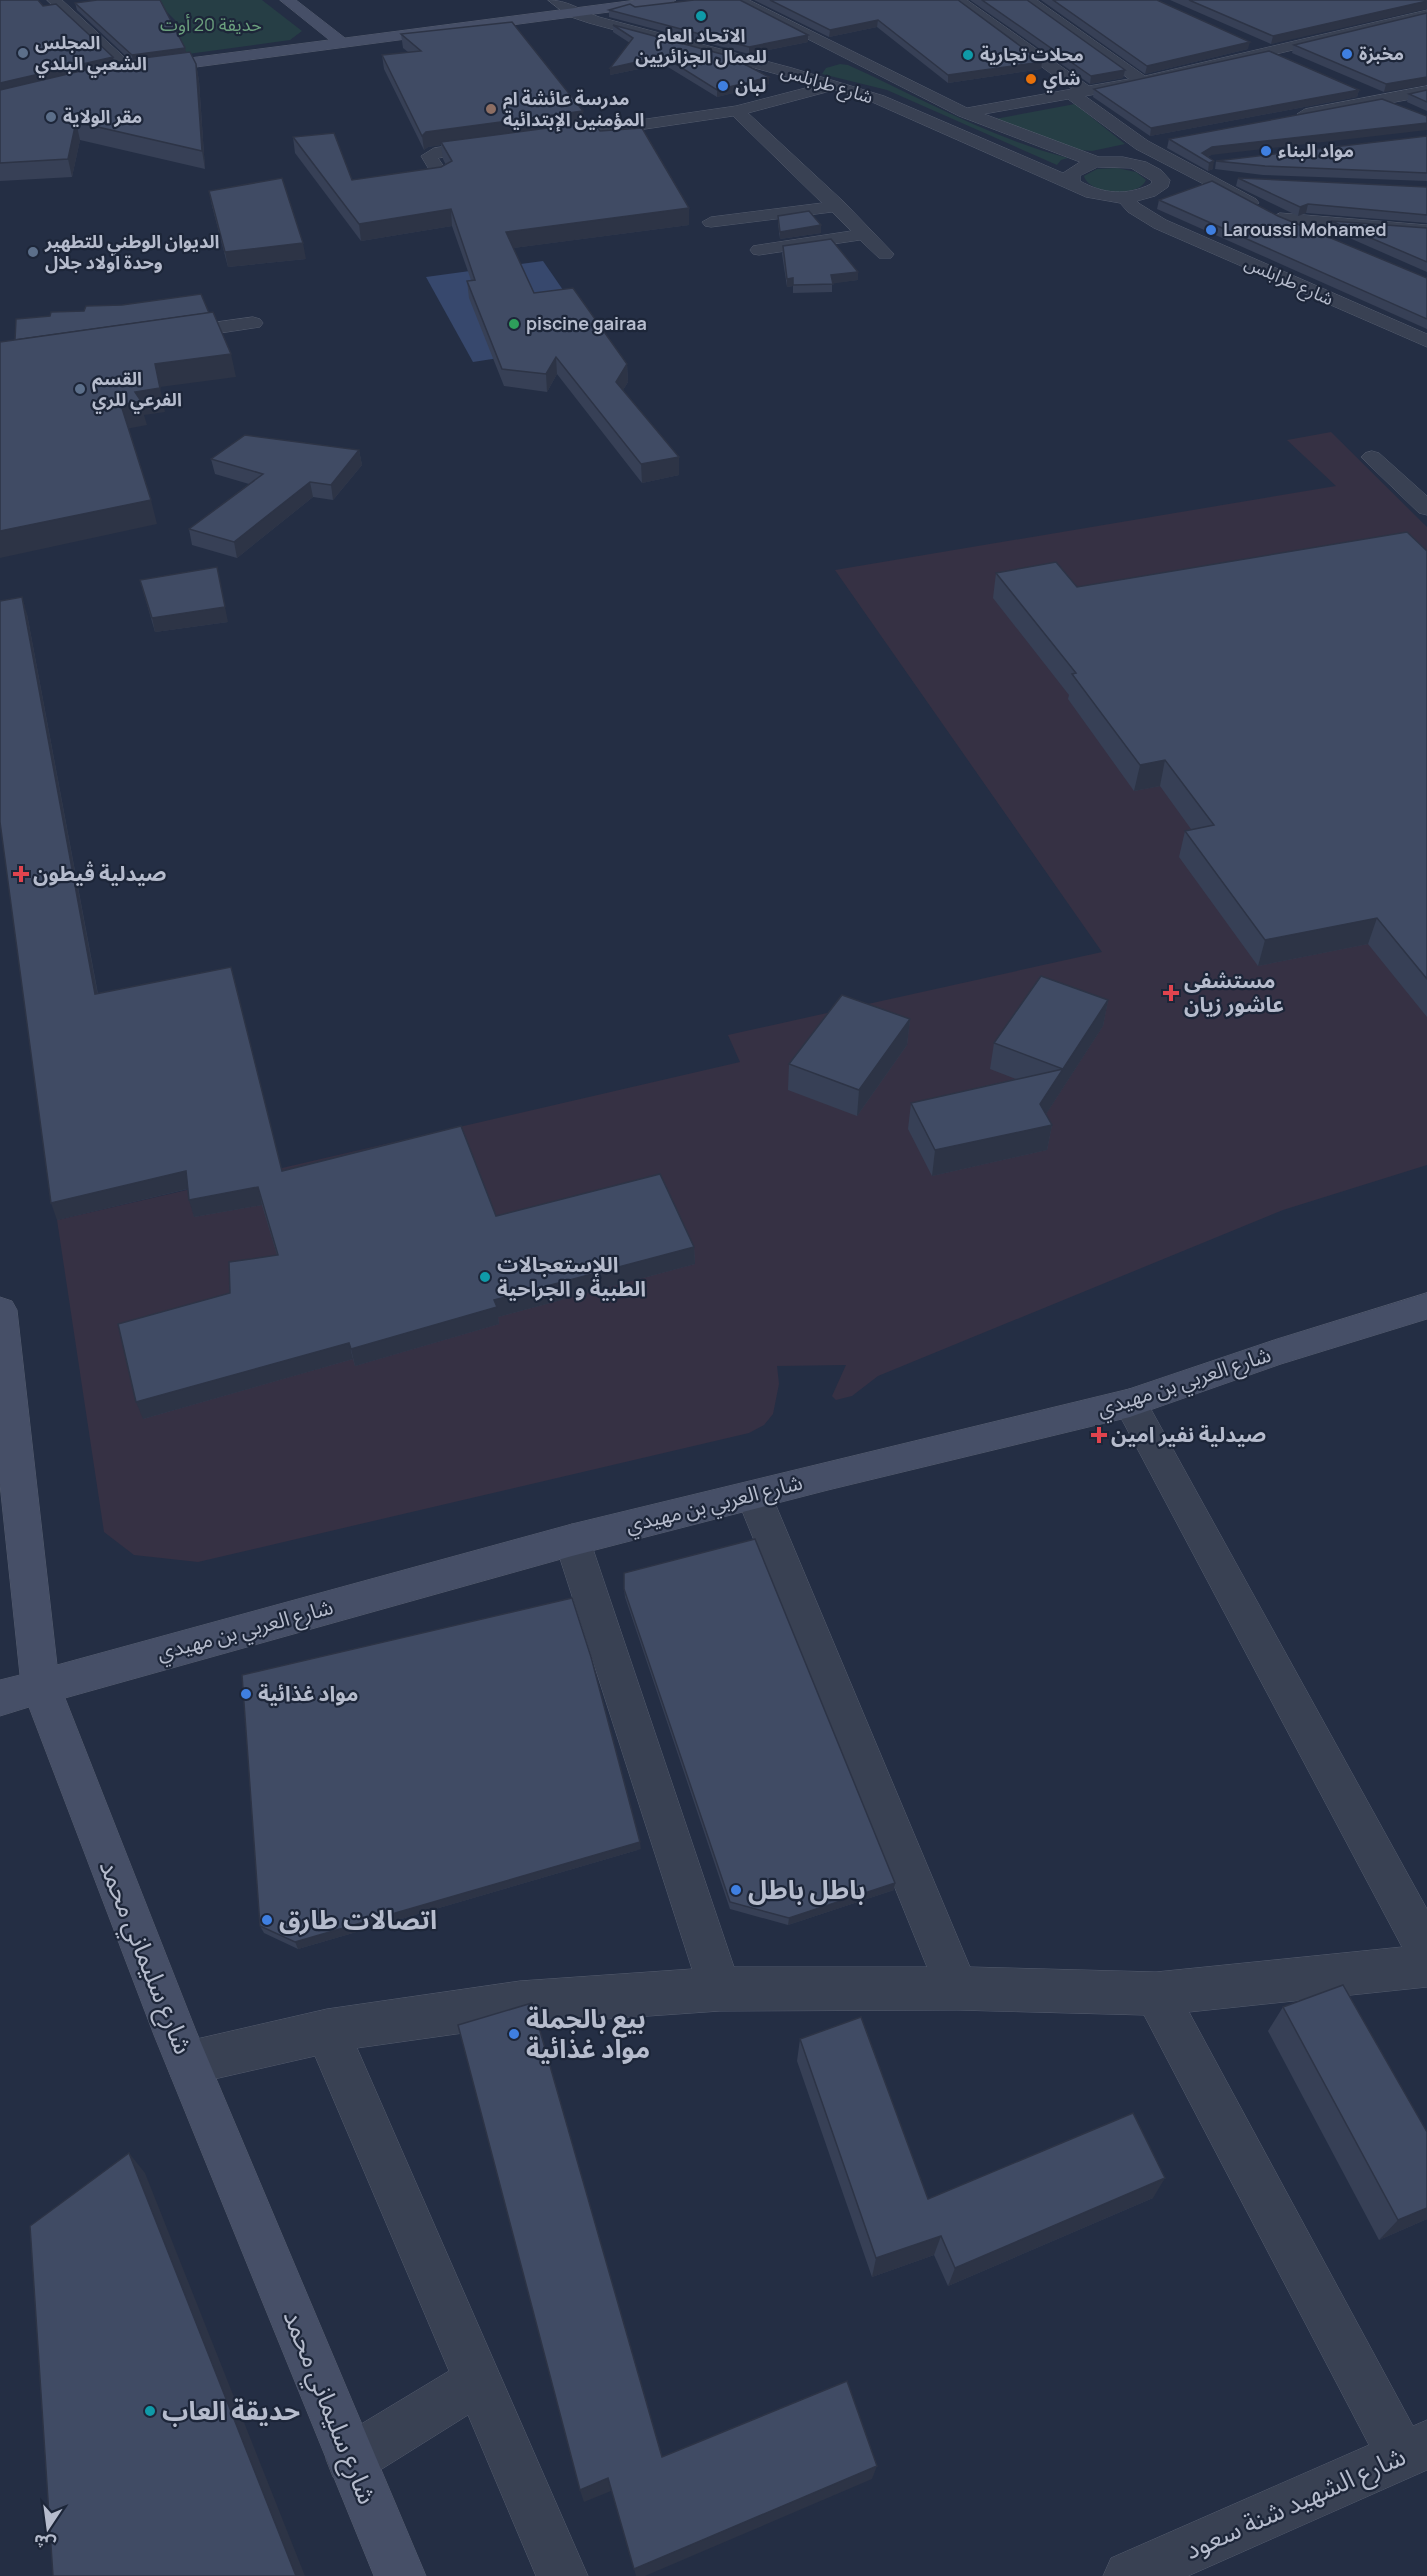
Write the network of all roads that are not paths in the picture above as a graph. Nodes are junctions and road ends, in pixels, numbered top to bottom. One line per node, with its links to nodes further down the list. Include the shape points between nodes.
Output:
1 (54, 0): 15 (street)
2 (287, 0): 11 (street)
3 (555, 0): 8 (street)
4 (669, 0): 8 (street)
5 (738, 0): 13 (street)
6 (957, 0): 22 (street)
7 (1027, 0): 18 (street)
8 (573, 13): 11 (street); 16 (street, شارع طرابلس)
9 (1427, 14): 12 (street)
10 (1238, 38): 12 (street)
11 (342, 43): 15 (street)
12 (1266, 51): 14 (street); 18 (street)
13 (838, 52): 16 (street); 26 (street)
14 (1297, 64)
15 (130, 70): 17 (street)
16 (787, 71): 19 (street, شارع طرابلس)
17 (114, 73)
18 (1142, 81): 22 (street)
19 (836, 85): 24 (street); 38 (street, شارع طرابلس, via 922,117)
20 (1359, 91): 23 (street)
21 (1427, 91): 23 (street)
22 (1080, 94): 26 (street); 31 (street)
23 (1380, 99): 25 (street); 27 (street)
24 (737, 111): 28 (street); 40 (street)
25 (1408, 111)
26 (965, 113): 32 (street)
27 (1289, 117)
28 (545, 138)
29 (1165, 141): 31 (street)
30 (500, 144): 36 (street, via 434,153 429,156)
31 (1142, 145): 33 (street); 34 (street)
32 (1097, 162): 33 (street); 38 (street, via 1080,166 1071,174)
33 (1122, 162): 35 (street)
34 (1194, 168): 35 (street); 37 (street); 41 (street)
35 (1155, 173): 39 (street, via 1161,180 1159,187 1149,193)
36 (442, 177)
37 (1241, 179)
38 (1072, 183): 39 (street, شارع طرابلس, via 1096,194)
39 (1124, 197): 50 (street, شارع طرابلس, via 1148,218)
40 (838, 206): 42 (street); 44 (street)
41 (1280, 218): 43 (street); 45 (street)
42 (711, 222)
43 (1426, 230)
44 (864, 234): 46 (street); 47 (street)
45 (1332, 241)
46 (759, 250)
47 (885, 254)
48 (253, 323): 49 (street)
49 (151, 337)
50 (1427, 341)
51 (1372, 457): 52 (street)
52 (1427, 508)
53 (1427, 1306): 55 (street, شارع العربي بن مهيدي)
54 (0, 1310): 58 (street, شارع سليماني محمد)
55 (1130, 1403): 56 (street, شارع العربي بن مهيدي); 60 (street)
56 (754, 1496): 57 (street, شارع العربي بن مهيدي); 62 (street)
57 (572, 1540): 58 (street, شارع العربي بن مهيدي); 63 (street)
58 (41, 1687): 59 (street, شارع العربي بن مهيدي); 66 (street, شارع سليماني محمد)
59 (0, 1698)
60 (1427, 1951)
61 (1427, 1966): 64 (street)
62 (957, 1988): 63 (street); 64 (street)
63 (720, 1989): 65 (street, via 520,2003)
64 (1156, 1994): 68 (street)
65 (327, 2031): 66 (street); 67 (street)
66 (188, 2063): 69 (street, شارع سليماني محمد)
67 (477, 2382): 69 (street); 71 (street)
68 (1415, 2451): 72 (street, شارع الشهيد شنة سعود)
69 (351, 2459): 70 (street, شارع سليماني محمد)
70 (400, 2576)
71 (562, 2576)
72 (1129, 2576)

